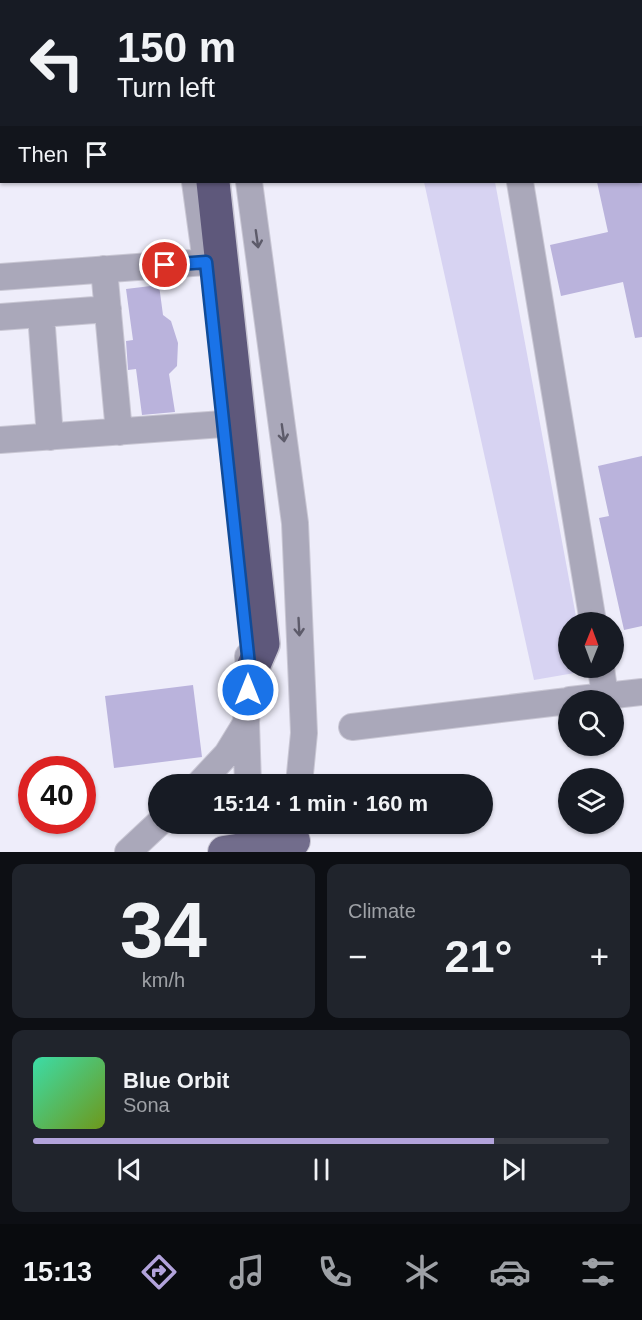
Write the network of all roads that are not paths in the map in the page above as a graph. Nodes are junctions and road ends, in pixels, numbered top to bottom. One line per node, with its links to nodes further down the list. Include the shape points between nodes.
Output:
1 (195, 183): 5 (street)
2 (213, 183): 16 (highway, via 263,644)
3 (249, 183): 24 (street, one-way to 24, via 295,523 304,733)
4 (520, 183): 15 (street)
5 (206, 262): 6 (street); 11 (street)
6 (104, 269): 7 (street); 8 (street)
7 (0, 277)
8 (108, 309): 9 (street); 12 (street)
9 (41, 314): 10 (street); 13 (street)
10 (0, 317)
11 (223, 424): 12 (street); 16 (street)
12 (119, 432): 13 (street)
13 (50, 437): 14 (street)
14 (0, 440)
15 (591, 612)
16 (250, 674): 20 (street)
17 (642, 692): 18 (street)
18 (624, 694)
19 (558, 702): 21 (street)
20 (246, 723): 22 (street); 23 (street)
21 (352, 727)
22 (209, 774)
23 (248, 774)
24 (300, 774)
25 (148, 833): 28 (street)
26 (295, 839): 27 (main road)
27 (243, 844)
28 (128, 852)

